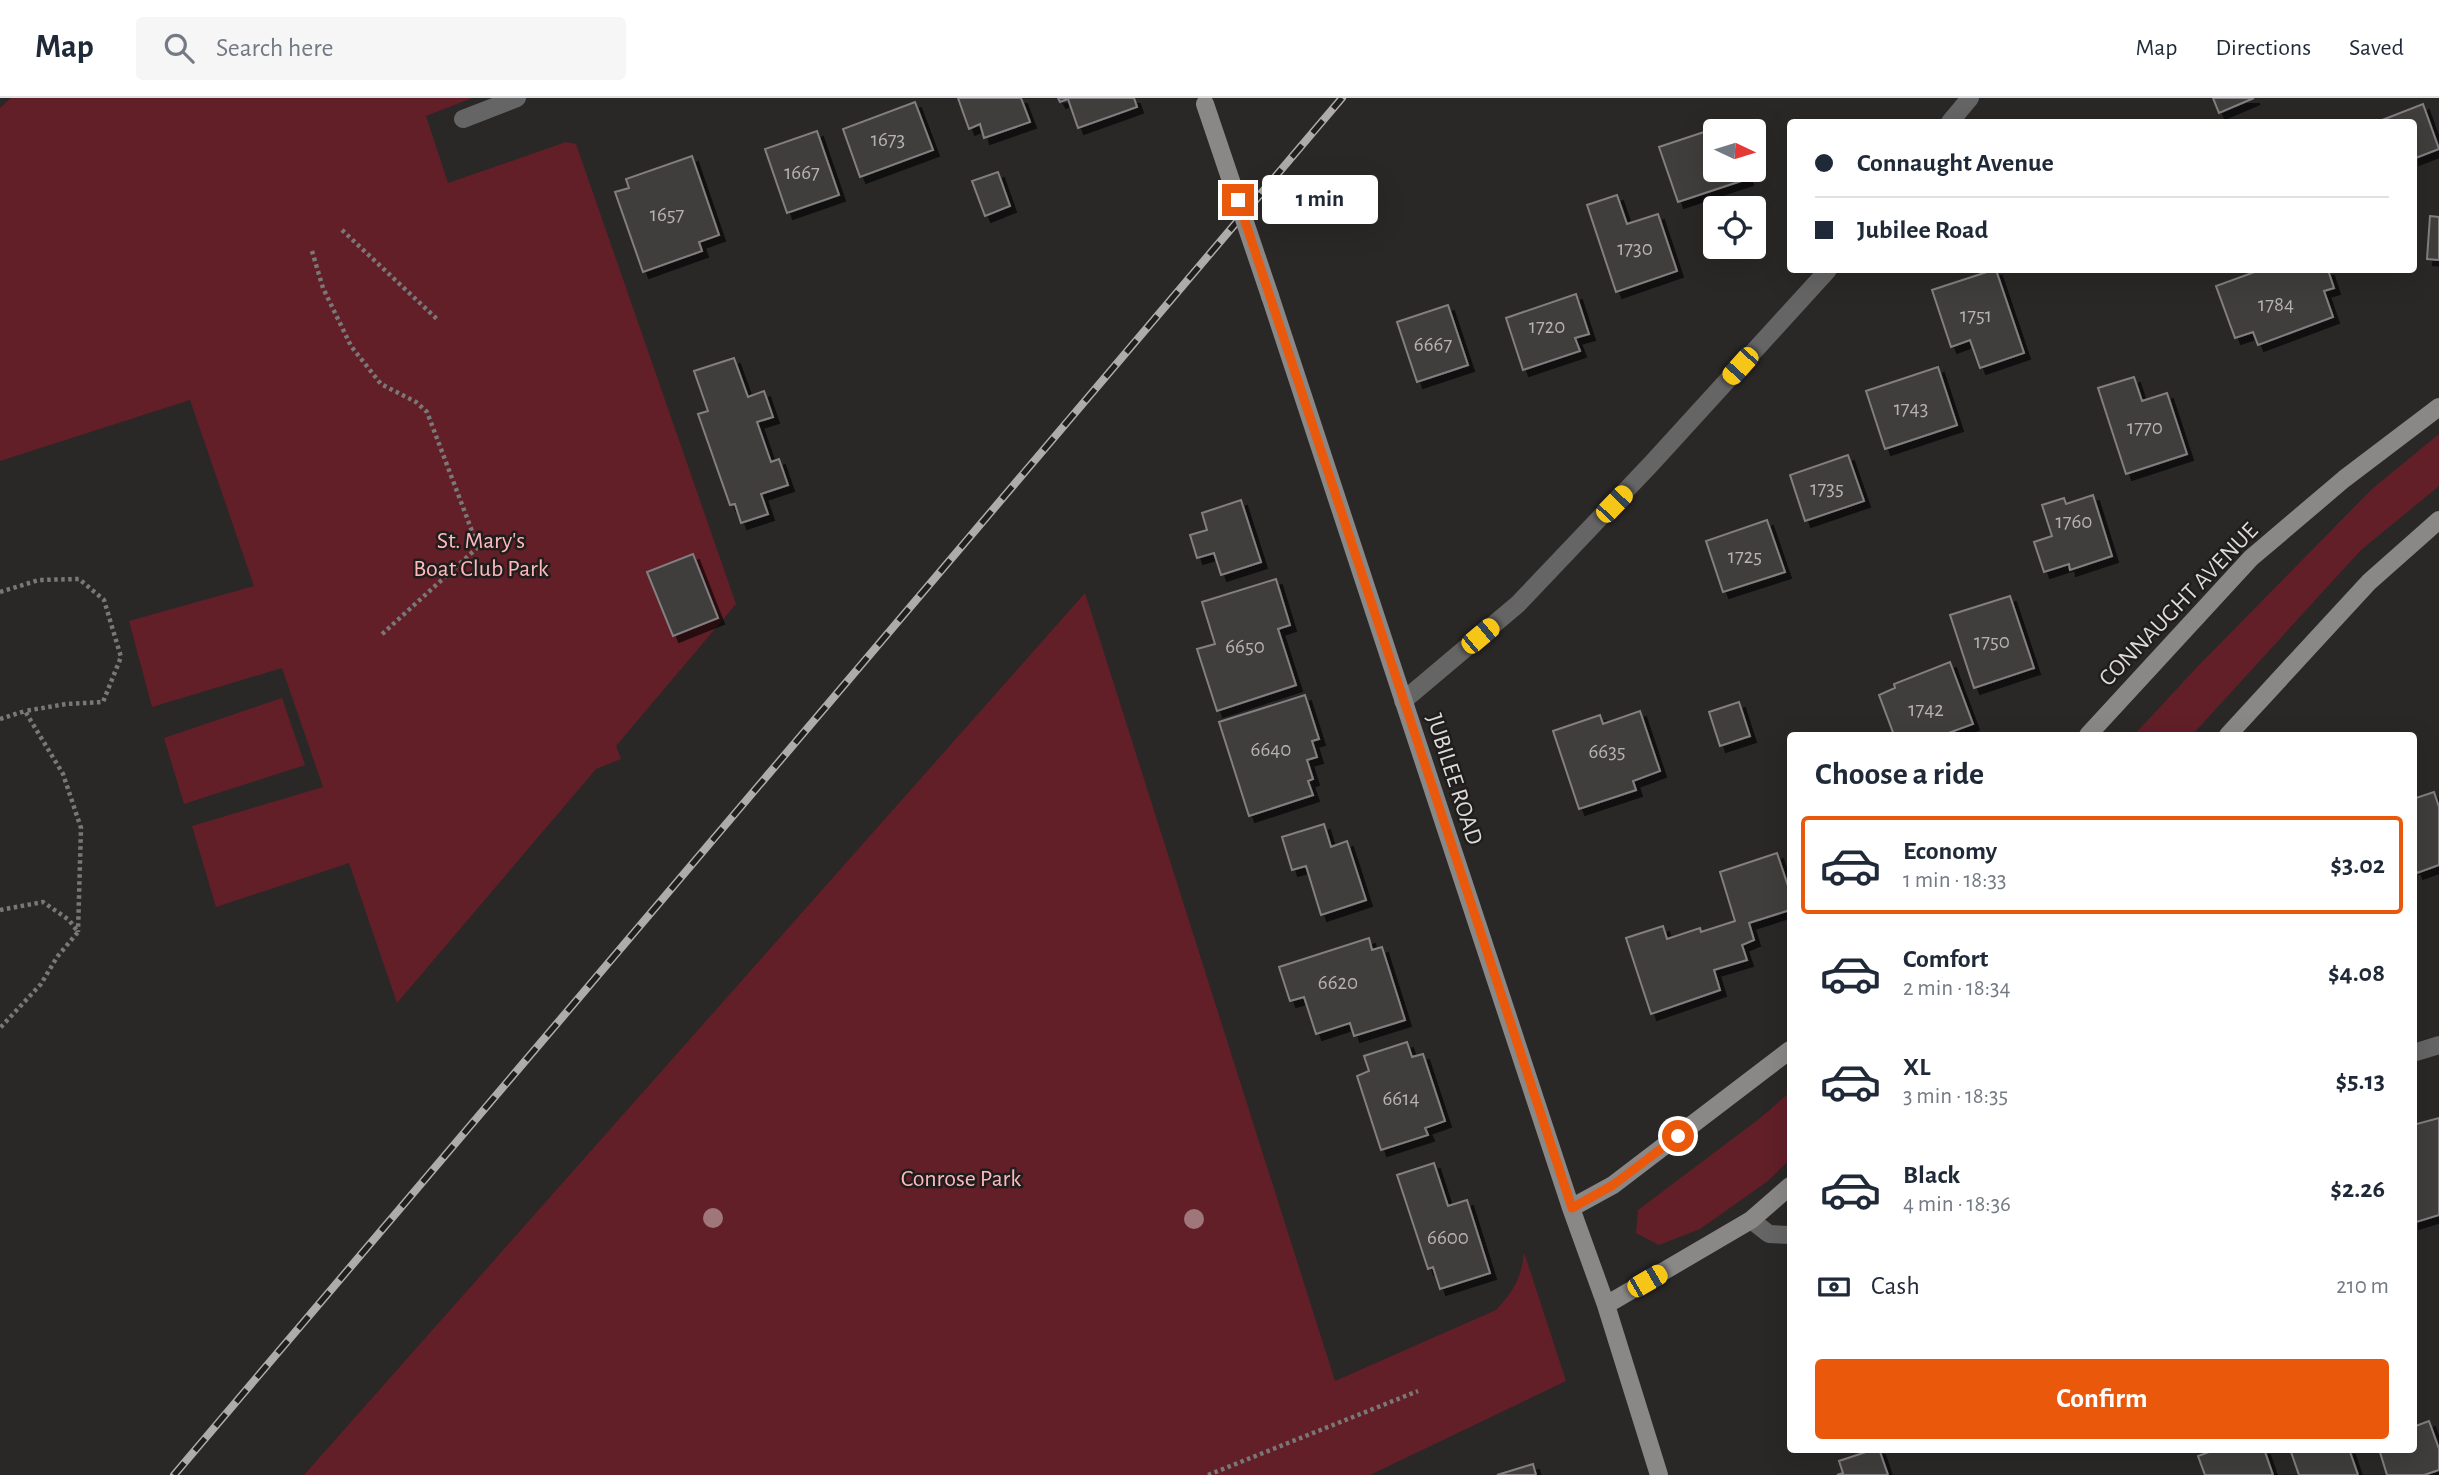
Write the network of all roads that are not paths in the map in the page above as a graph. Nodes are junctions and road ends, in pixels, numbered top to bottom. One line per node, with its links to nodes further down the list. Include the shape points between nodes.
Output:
1 (517, 98): 4 (street)
2 (1970, 98): 5 (street)
3 (1204, 101): 9 (main road, JUBILEE ROAD, bridge)
4 (463, 119)
5 (1952, 119)
6 (1825, 273): 9 (street, via 1518,604)
7 (2439, 407): 10 (main road, CONNAUGHT AVENUE, via 2251,558)
8 (2439, 520): 11 (main road, via 2369,582)
9 (1403, 701): 16 (main road, JUBILEE ROAD)
10 (2091, 732)
11 (2231, 732)
12 (2439, 1045): 14 (street)
13 (1787, 1052): 16 (main road, via 1613,1185)
14 (2417, 1052)
15 (1787, 1189): 17 (main road)
16 (1572, 1208): 19 (main road, JUBILEE ROAD)
17 (1751, 1220): 18 (street, via 1769,1234); 19 (main road)
18 (1787, 1235)
19 (1606, 1305): 20 (main road, JUBILEE ROAD)
20 (1660, 1475)

